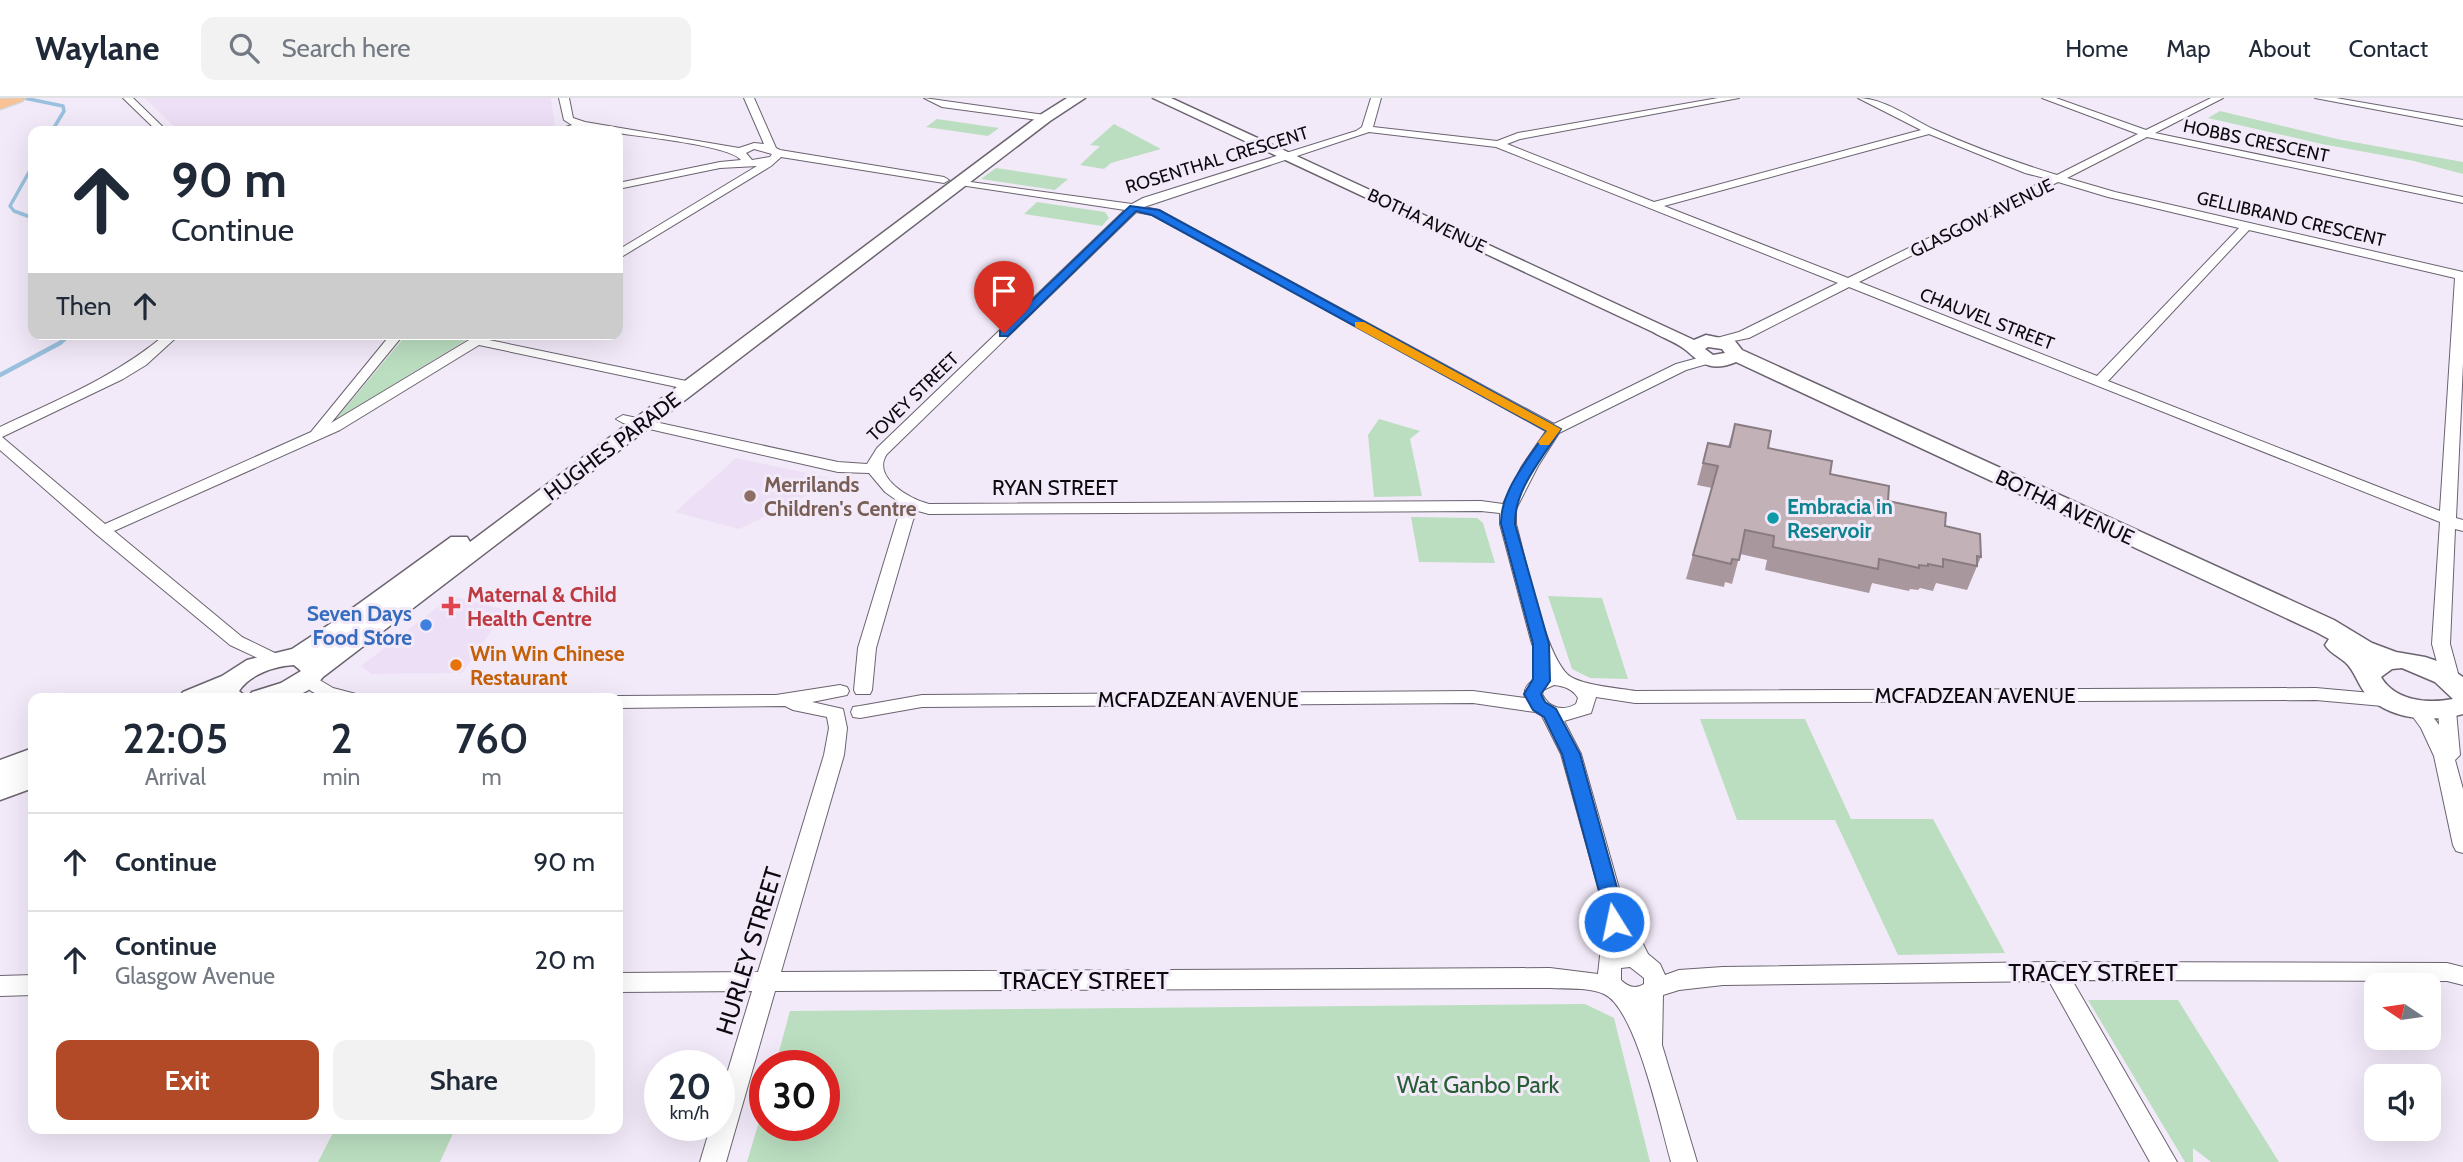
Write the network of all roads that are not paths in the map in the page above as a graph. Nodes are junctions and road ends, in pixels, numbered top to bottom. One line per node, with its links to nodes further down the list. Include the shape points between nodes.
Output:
1 (17, 98): 16 (main road)
2 (128, 98): 21 (street)
3 (564, 98): 20 (street, via 569,120)
4 (749, 98): 28 (street)
5 (929, 98): 18 (street, via 942,104)
6 (1052, 98): 18 (street, HUGHES PARADE)
7 (1079, 98): 18 (street, HUGHES PARADE)
8 (1160, 98): 17 (street, BOTHA AVENUE)
9 (1172, 98): 17 (street, BOTHA AVENUE)
10 (1376, 98): 24 (street)
11 (1734, 98): 29 (street, via 1518,136)
12 (1863, 98): 26 (street, GELLIBRAND CRESCENT)
13 (2047, 98): 27 (street, HOBBS CRESCENT)
14 (2218, 98): 27 (street, GLASGOW AVENUE)
15 (2320, 98): 19 (street)
16 (0, 104)
17 (1205, 116): 32 (street, BOTHA AVENUE)
18 (1037, 117): 36 (street, HUGHES PARADE)
19 (2463, 123)
20 (583, 125): 22 (street); 23 (street)
21 (157, 126)
22 (579, 126)
23 (589, 126)
24 (1367, 129): 29 (street); 32 (street, ROSENTHAL CRESCENT)
25 (623, 131): 30 (street)
26 (1930, 131): 35 (street, GELLIBRAND CRESCENT); 39 (street)
27 (2148, 135): 35 (street, GLASGOW AVENUE); 38 (street, HOBBS CRESCENT)
28 (765, 136): 31 (street); 33 (street)
29 (1498, 144): 39 (street, CHAUVEL STREET)
30 (718, 146): 31 (street, ROSENTHAL CRESCENT); 34 (street)
31 (752, 147): 33 (street, ROSENTHAL CRESCENT); 34 (street)
32 (1290, 155): 40 (street, ROSENTHAL CRESCENT); 49 (street, BOTHA AVENUE)
33 (773, 156): 34 (street); 36 (street, ROSENTHAL CRESCENT)
34 (746, 161): 37 (street); 42 (street)
35 (2057, 180): 41 (street, GELLIBRAND CRESCENT); 44 (street, GLASGOW AVENUE)
36 (952, 181): 40 (street, ROSENTHAL CRESCENT); 51 (street, HUGHES PARADE)
37 (623, 185)
38 (2463, 200)
39 (1654, 205): 44 (street, CHAUVEL STREET)
40 (1134, 208): 53 (street, via 1155,212); 58 (street, TOVEY STREET, via 882,451)
41 (2246, 227): 43 (street, GELLIBRAND CRESCENT); 50 (street)
42 (623, 251)
43 (2462, 276): 61 (street)
44 (1850, 284): 49 (street, GLASGOW AVENUE); 50 (street, CHAUVEL STREET)
45 (167, 340): 54 (street, via 118,376)
46 (393, 340): 55 (street)
47 (480, 340): 55 (street)
48 (492, 340): 51 (street)
49 (1717, 349): 53 (street, GLASGOW AVENUE); 63 (street, BOTHA AVENUE, via 1764,377)
50 (2099, 382): 61 (street, CHAUVEL STREET)
51 (682, 384): 52 (street, HUGHES PARADE)
52 (632, 421): 58 (street, via 838,467); 69 (street, HUGHES PARADE, via 359,616)
53 (1555, 429): 60 (street, GLASGOW AVENUE)
54 (0, 433)
55 (309, 439): 62 (street)
56 (0, 441): 57 (street)
57 (7, 454): 62 (street)
58 (874, 469): 59 (street, via 878,478)
59 (914, 506): 60 (street, RYAN STREET); 74 (street, via 905,520)
60 (1508, 509): 66 (street, via 1508,524)
61 (2456, 524): 65 (street)
62 (102, 531): 64 (street)
63 (2188, 568): 67 (street, BOTHA AVENUE); 70 (street, BOTHA AVENUE, via 2333,642 2354,657)
64 (236, 641): 69 (street); 72 (street, via 244,660)
65 (2441, 643): 68 (street, via 2433,658); 79 (street)
66 (1541, 644): 71 (street); 80 (street)
67 (2394, 660): 68 (street, BOTHA AVENUE); 70 (street, via 2371,669)
68 (2419, 664): 79 (street, BOTHA AVENUE)
69 (298, 667): 72 (street); 76 (street, via 290,689); 77 (street)
70 (2368, 677): 78 (street, MCFADZEAN AVENUE, via 2352,687); 85 (street, BOTHA AVENUE, via 2382,694)
71 (1561, 679): 73 (street, MCFADZEAN AVENUE); 80 (street)
72 (235, 684): 75 (street)
73 (1581, 688): 81 (street, MCFADZEAN AVENUE); 86 (street, via 1587,698)
74 (853, 690): 82 (street, MCFADZEAN AVENUE); 84 (street, MCFADZEAN AVENUE); 87 (street, HURLEY STREET, via 829,703); 88 (street, HURLEY STREET, via 870,701)
75 (207, 693)
76 (277, 693)
77 (326, 693)
78 (2316, 694): 81 (street, MCFADZEAN AVENUE); 85 (street, MCFADZEAN AVENUE)
79 (2458, 695): 85 (street); 92 (street)
80 (1541, 697): 82 (street, MCFADZEAN AVENUE); 86 (street, MCFADZEAN AVENUE); 89 (street)
81 (1635, 697): 86 (street, MCFADZEAN AVENUE)
82 (922, 701): 88 (street, MCFADZEAN AVENUE)
83 (623, 702): 84 (street, MCFADZEAN AVENUE)
84 (776, 702): 87 (street, MCFADZEAN AVENUE)
85 (2405, 706): 92 (street, via 2435,731)
86 (1577, 712): 89 (street)
87 (834, 713): 88 (street, MCFADZEAN AVENUE); 90 (street, HURLEY STREET, via 838,728)
88 (859, 713): 90 (street, HURLEY STREET)
89 (1571, 754): 97 (street)
90 (834, 755): 103 (street, HURLEY STREET)
91 (28, 760): 93 (street)
92 (2449, 769): 96 (street)
93 (0, 771)
94 (28, 780): 95 (street)
95 (0, 790)
96 (2463, 845)
97 (1613, 906): 98 (street); 102 (street)
98 (1644, 963): 100 (street, TRACEY STREET, via 1677,972); 102 (street, via 1624,957); 107 (street, via 1655,976)
99 (2055, 971): 100 (street, TRACEY STREET); 101 (street, TRACEY STREET, via 2447,972); 111 (street)
100 (1723, 976): 107 (street, TRACEY STREET, via 1679,980)
101 (2463, 976)
102 (1614, 977): 103 (street, TRACEY STREET, via 1588,981); 107 (street, via 1637,997); 108 (street)
103 (767, 981): 104 (street, TRACEY STREET); 109 (street, HURLEY STREET)
104 (623, 982)
105 (28, 985): 106 (street)
106 (0, 986)
107 (1653, 990): 108 (street)
108 (1651, 1047): 110 (street)
109 (713, 1162)
110 (1684, 1162)
111 (2164, 1162)

